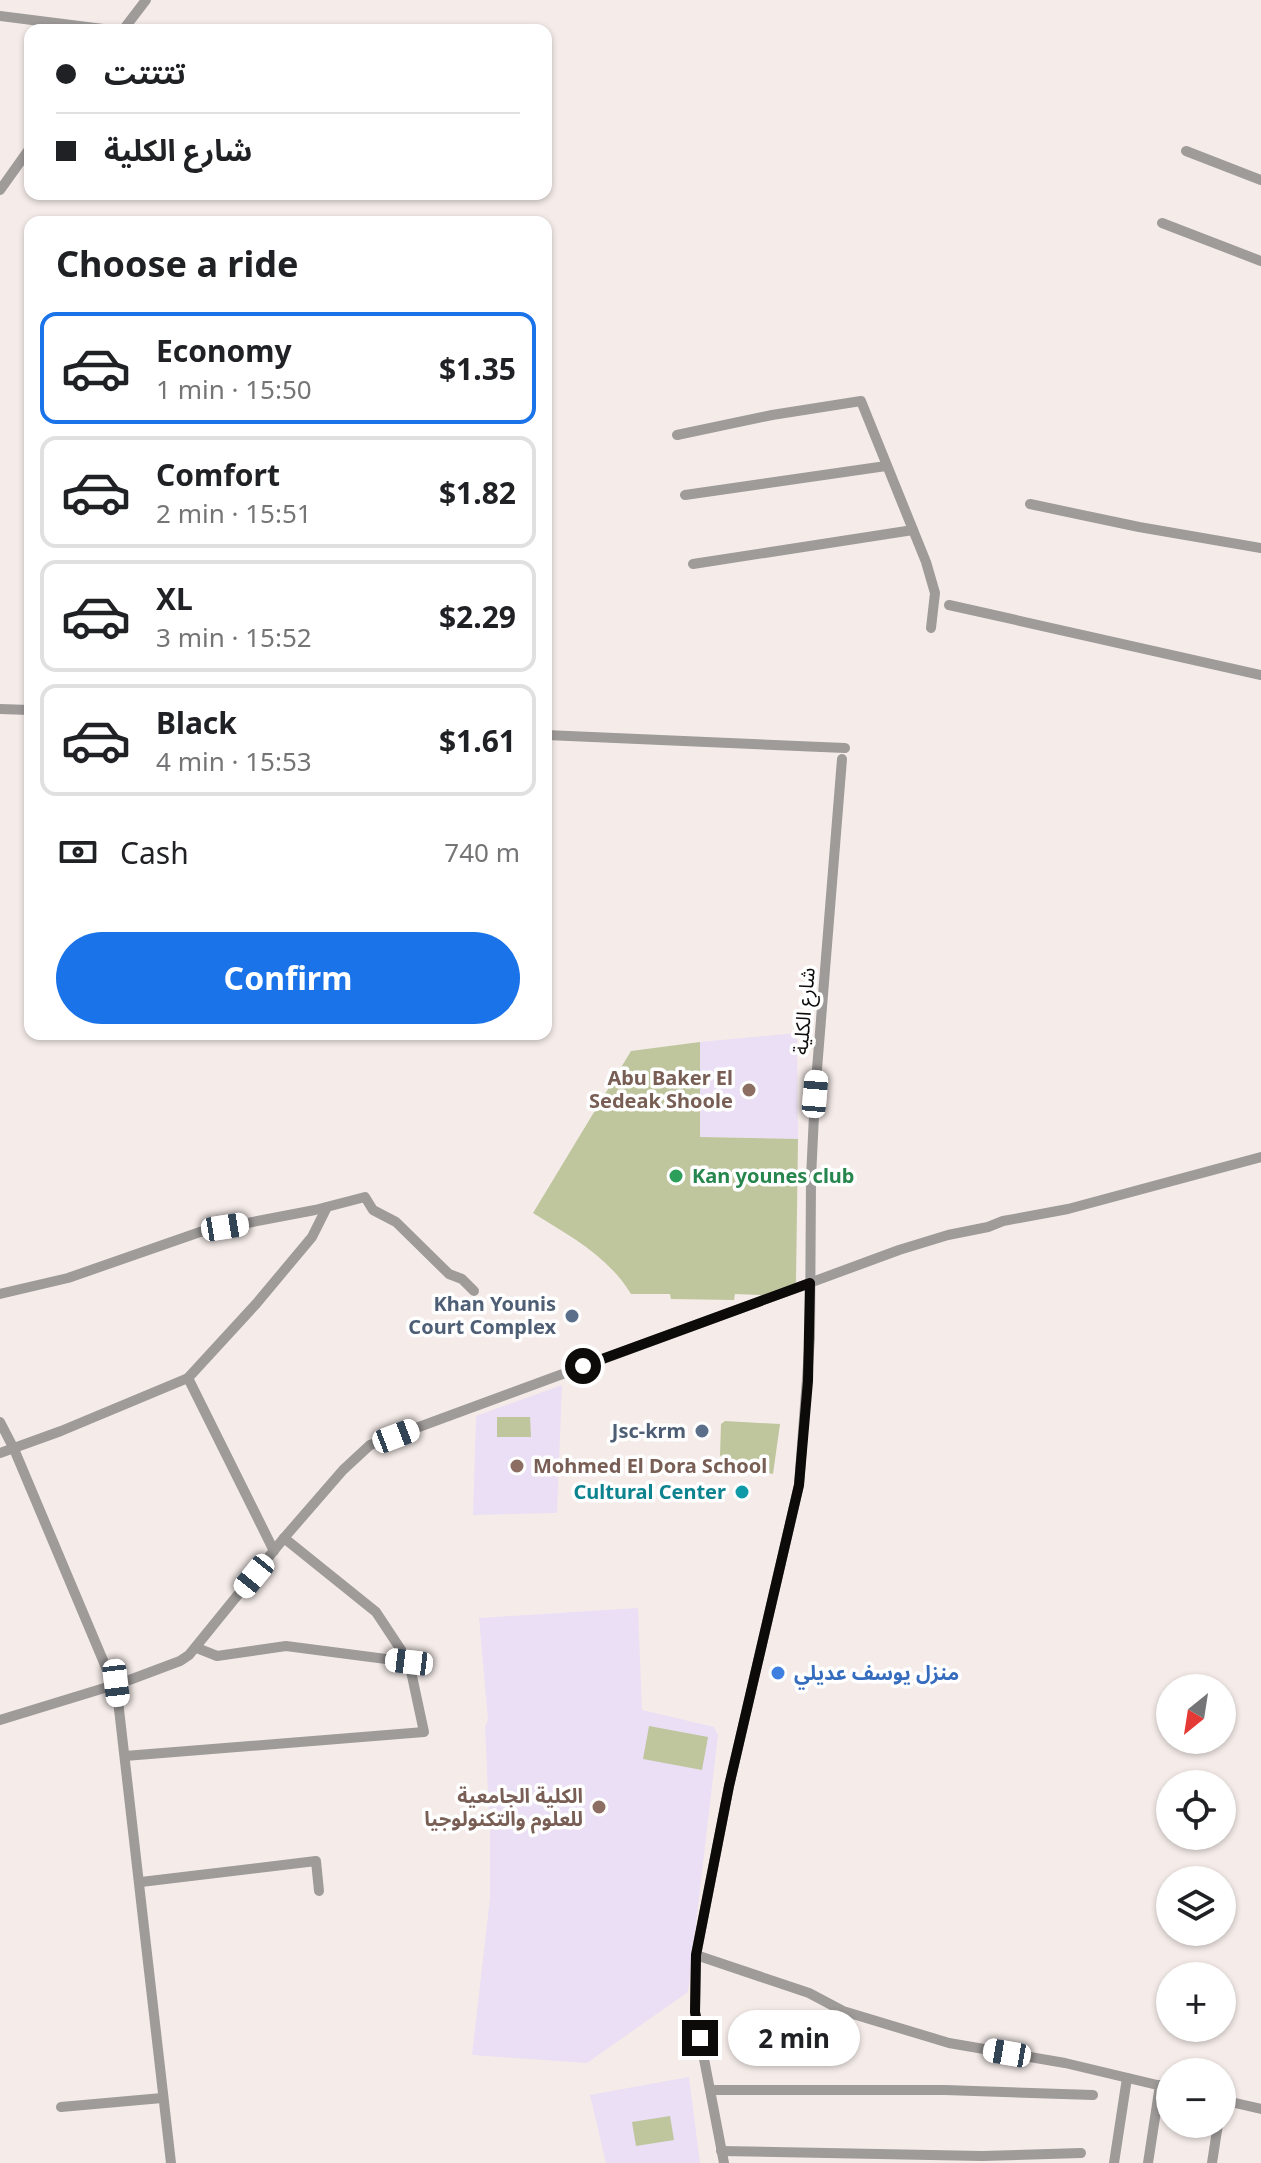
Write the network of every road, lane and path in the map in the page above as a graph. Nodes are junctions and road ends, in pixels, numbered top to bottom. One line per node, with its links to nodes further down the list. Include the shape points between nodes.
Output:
1 (146, 0): 4 (street)
2 (0, 16): 3 (street)
3 (63, 24)
4 (128, 24)
5 (1186, 151): 7 (street)
6 (24, 156): 8 (street)
7 (1261, 180)
8 (0, 190)
9 (1162, 223): 10 (street)
10 (1261, 261)
11 (677, 435): 12 (street, via 861,401)
12 (886, 466): 13 (street); 15 (street)
13 (685, 495)
14 (1030, 504): 16 (street)
15 (913, 530): 17 (street); 19 (street, via 935,593)
16 (1261, 548)
17 (693, 564)
18 (949, 605): 20 (street)
19 (931, 628)
20 (1261, 675)
21 (0, 709): 22 (street)
22 (24, 710)
23 (552, 735): 26 (street, شارع الكلية, via 844,754 815,1094)
24 (1261, 1157): 26 (street, via 948,1235)
25 (327, 1207): 27 (street, via 365,1197 373,1210 396,1222); 28 (street, via 200,1232 68,1278); 29 (street, via 312,1237)
26 (810, 1283): 33 (street, via 370,1445); 42 (street, شارع الكلية, via 799,1485)
27 (474, 1291)
28 (0, 1294)
29 (188, 1378): 31 (street); 34 (street)
30 (0, 1422): 31 (street)
31 (14, 1449): 32 (street); 37 (street)
32 (0, 1453)
33 (284, 1538): 34 (street); 36 (street, via 376,1612)
34 (274, 1551): 35 (street)
35 (197, 1648): 36 (street, via 217,1656 286,1646); 37 (street, via 180,1661)
36 (409, 1662): 39 (street, via 424,1732)
37 (115, 1684): 38 (street); 39 (street)
38 (0, 1720)
39 (125, 1756): 40 (street)
40 (141, 1882): 41 (street, via 316,1861); 47 (street)
41 (319, 1891)
42 (696, 1955): 43 (street, via 809,1993 843,2011 949,2043); 45 (street, شارع الكلية, via 695,2012)
43 (1127, 2078): 44 (street); 57 (street)
44 (1156, 2085)
45 (711, 2090): 46 (street); 53 (street, شارع الكلية)
46 (1093, 2095)
47 (162, 2098): 49 (street); 55 (street)
48 (1236, 2103): 50 (street)
49 (61, 2107)
50 (1261, 2109)
51 (1156, 2127): 58 (street)
52 (1216, 2138): 59 (street)
53 (721, 2151): 54 (street); 56 (street, شارع الكلية)
54 (1081, 2153)
55 (171, 2163)
56 (724, 2163)
57 (1114, 2163)
58 (1148, 2163)
59 (1212, 2163)

